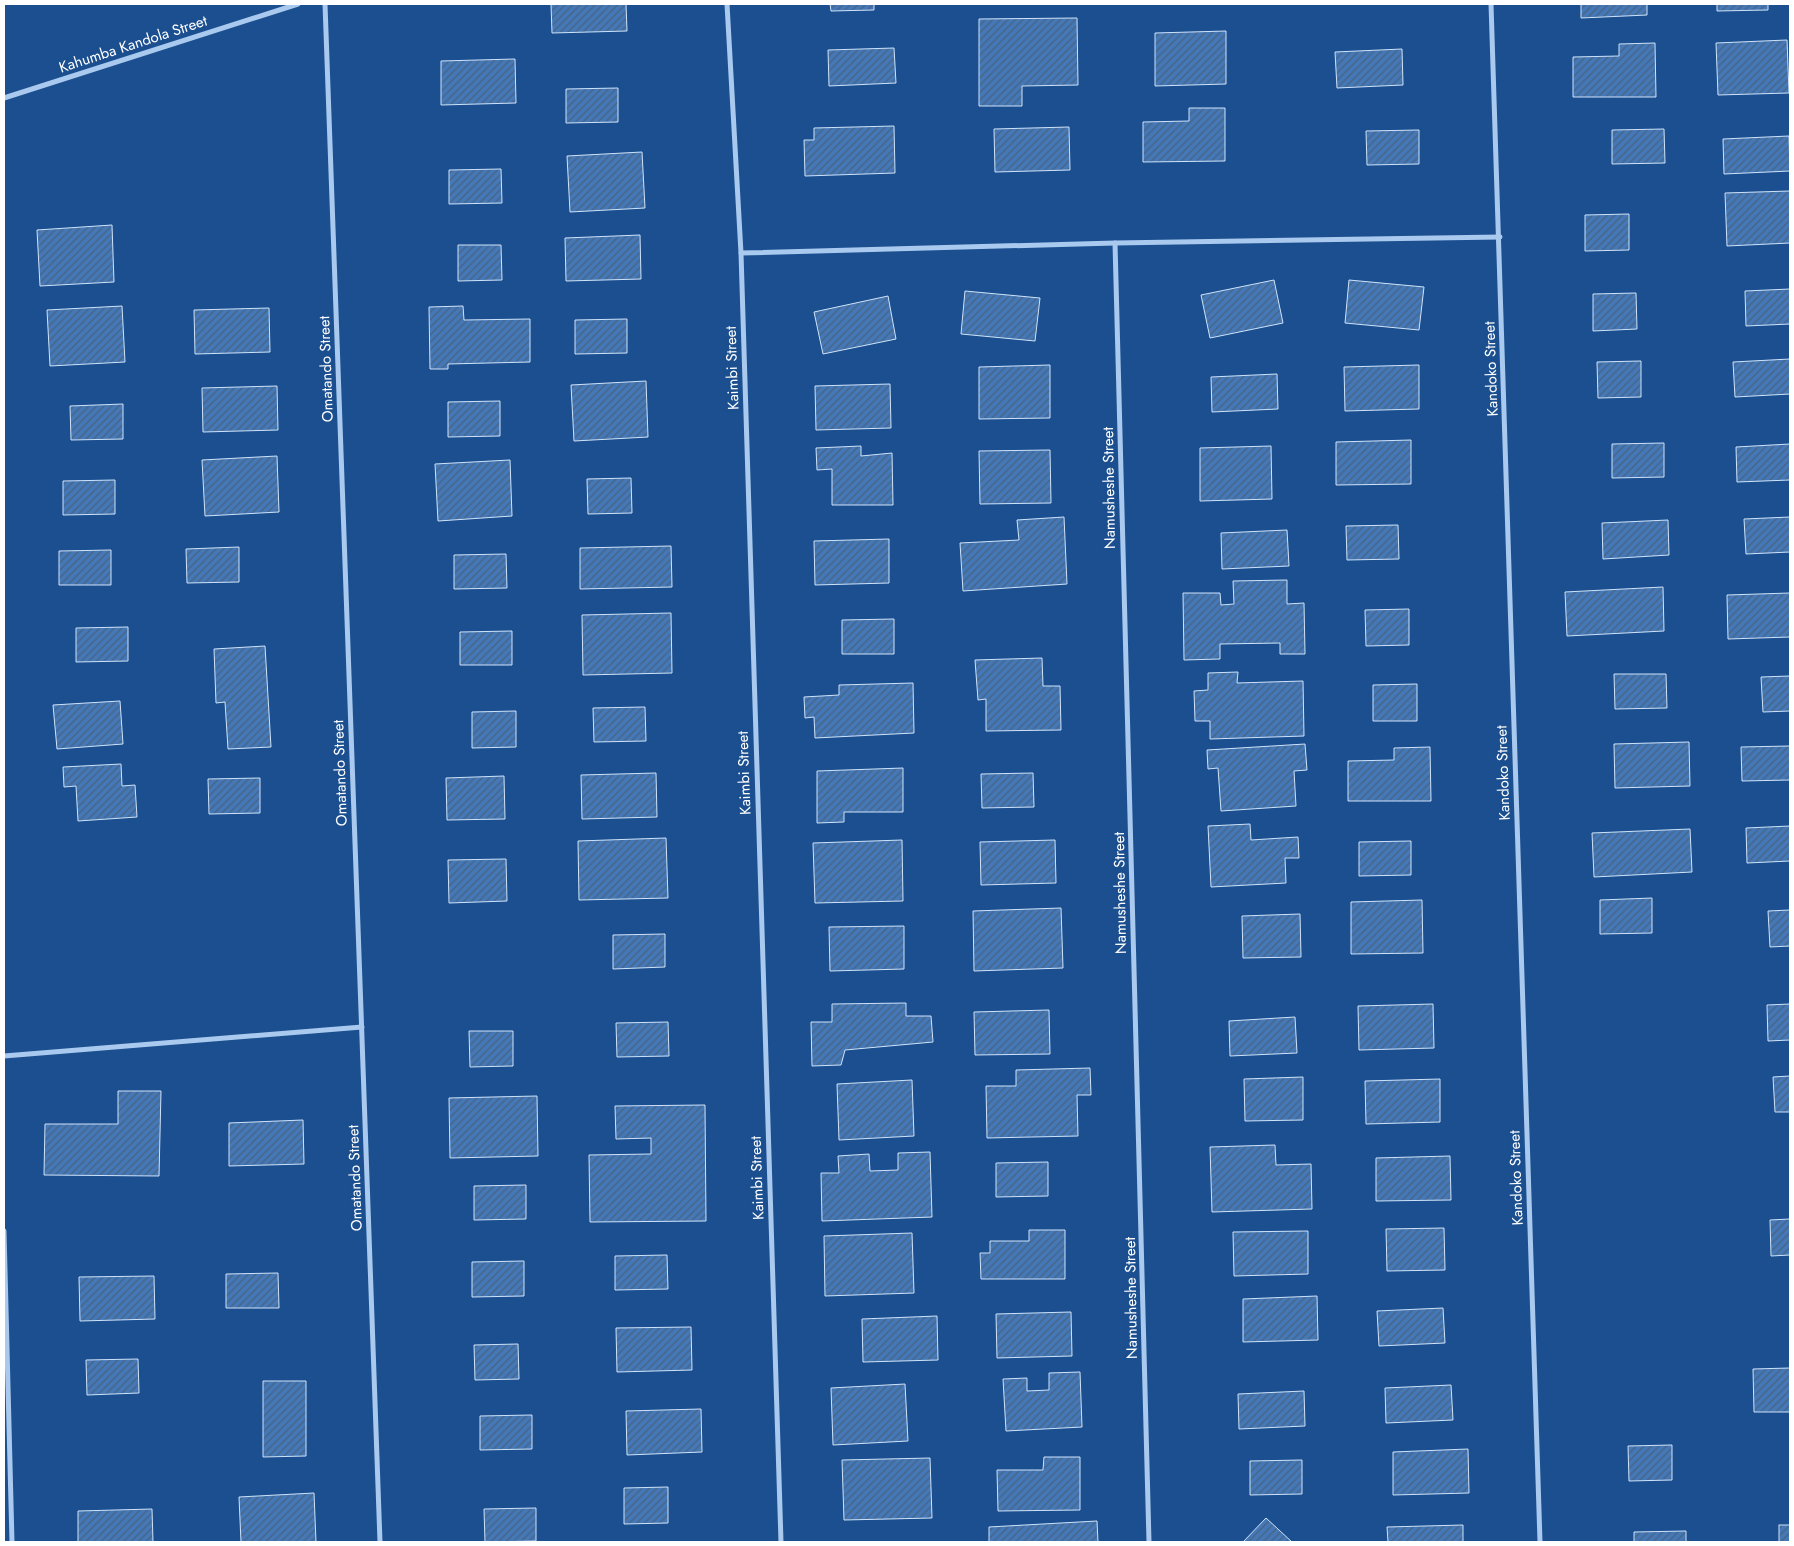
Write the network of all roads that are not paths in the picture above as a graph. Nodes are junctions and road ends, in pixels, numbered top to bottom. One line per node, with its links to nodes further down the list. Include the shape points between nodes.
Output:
1 (298, 4): 5 (street, Kahumba Kandola Street)
2 (325, 4): 9 (street, Omatando Street)
3 (728, 4): 8 (street, Kaimbi Street)
4 (1491, 4): 6 (street, Kandoko Street)
5 (4, 98)
6 (1500, 237): 7 (street); 16 (street, Kandoko Street)
7 (1116, 243): 8 (street); 15 (street, Namusheshe Street)
8 (741, 253): 14 (street, Kaimbi Street)
9 (362, 1027): 10 (street); 13 (street, Omatando Street)
10 (4, 1056)
11 (4, 1231): 12 (street)
12 (12, 1542)
13 (380, 1542)
14 (780, 1542)
15 (1149, 1542)
16 (1540, 1542)

